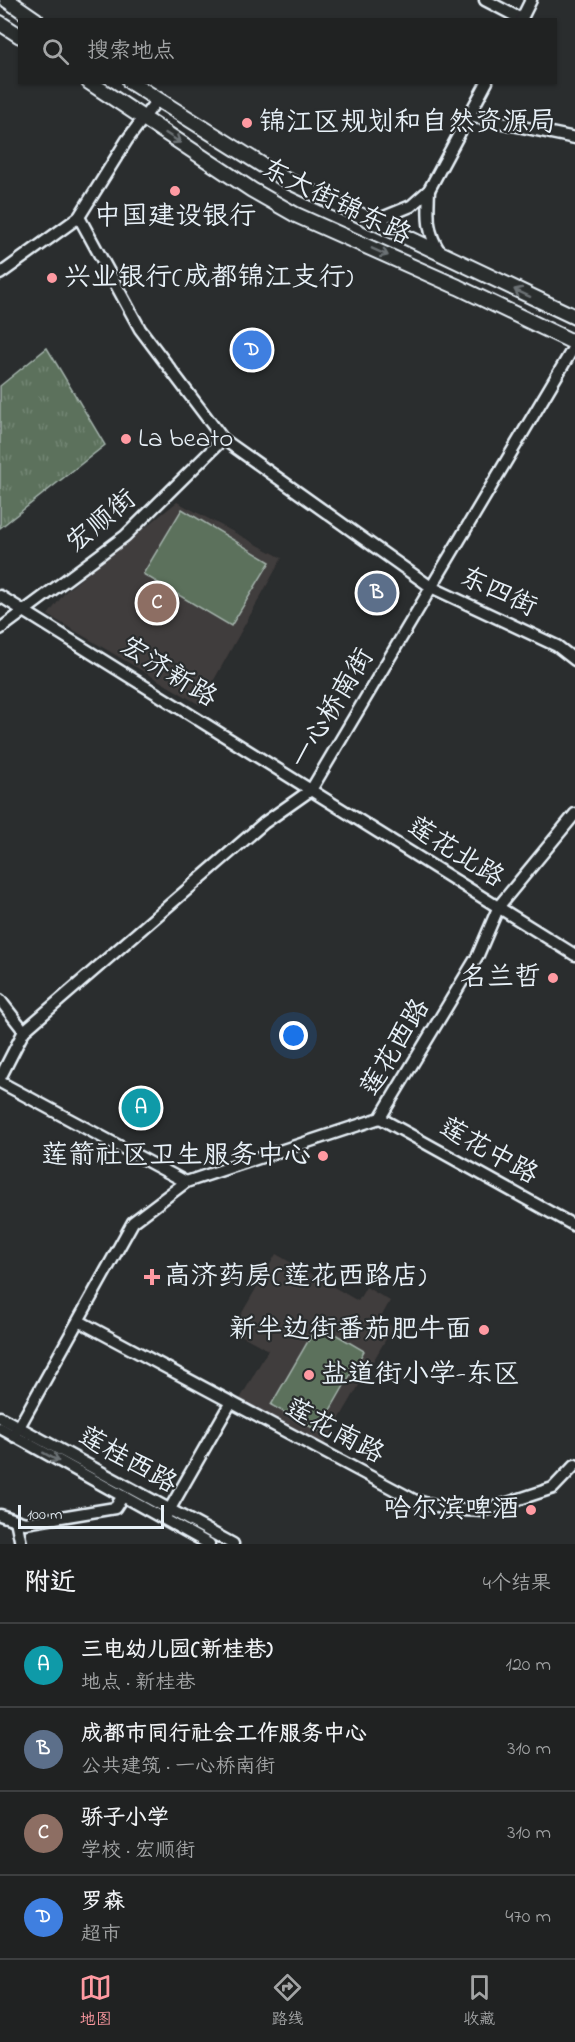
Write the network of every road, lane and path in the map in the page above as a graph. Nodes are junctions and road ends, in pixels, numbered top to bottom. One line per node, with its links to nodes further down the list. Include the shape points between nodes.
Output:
1 (7, 0): 4 (main road)
2 (485, 0): 5 (street)
3 (531, 0): 6 (street)
4 (33, 18)
5 (519, 18)
6 (522, 18)
7 (0, 23): 8 (main road)
8 (18, 35)
9 (92, 84): 14 (main road, 东大街锦东路)
10 (133, 84): 12 (main road, 东大街锦东路)
11 (486, 84): 13 (street)
12 (157, 100): 14 (street); 17 (main road, 东大街锦东路, via 286,180)
13 (469, 116): 15 (street); 16 (street)
14 (142, 118): 18 (street); 20 (main road, 东大街锦东路, one-way to 20, via 252,190)
15 (575, 138)
16 (429, 190): 19 (street, via 411,206); 21 (street, via 427,223)
17 (351, 213): 19 (main road, 东大街锦东路); 20 (main road)
18 (79, 217): 22 (street); 26 (street, 东四街, via 140,329)
19 (371, 222): 21 (main road, 东大街锦东路)
20 (341, 235): 23 (main road, 东大街锦东路, one-way to 23)
21 (442, 256): 23 (main road); 24 (main road, 东大街锦东路, one-way to 21)
22 (0, 274)
23 (433, 276): 25 (main road, 东大街锦东路)
24 (575, 317)
25 (575, 344): 27 (street, 一心桥南街)
26 (223, 438): 27 (street, 东四街); 29 (street, 宏顺街, via 125,536)
27 (431, 588): 31 (street, 东四街, via 557,646); 32 (street, 一心桥南街)
28 (0, 596): 29 (street, 宏济新路)
29 (27, 612): 30 (street, 宏顺街); 32 (street, 宏济新路)
30 (0, 629)
31 (575, 660)
32 (311, 790): 34 (street, 莲花北路); 37 (street, 一心桥南街, via 264,823)
33 (575, 814): 34 (street, 莲花西路)
34 (499, 906): 35 (street, 莲花北路); 39 (street, 莲花西路, via 478,955)
35 (575, 955)
36 (0, 1000): 37 (street)
37 (24, 1030): 38 (street, 一心桥南街)
38 (0, 1080): 40 (street)
39 (380, 1118): 40 (street, 莲花西路); 41 (street, 莲花中路)
40 (186, 1182): 42 (street, 莲花西路, via 133,1222)
41 (575, 1226)
42 (79, 1321): 43 (street, 莲花南路); 46 (street, 莲花西路)
43 (231, 1402): 47 (street, 莲花南路, via 414,1500 445,1509 483,1511 553,1488); 49 (street)
44 (0, 1417): 46 (street, 莲桂西路)
45 (0, 1428): 46 (street, 莲桂西路)
46 (16, 1432): 48 (street, 莲桂西路, one-way to 48); 49 (street, 莲桂西路)
47 (575, 1465)
48 (123, 1496): 49 (street, 莲桂西路); 51 (street, via 115,1508 25,1523)
49 (167, 1514): 53 (street, 莲桂西路); 54 (street, 莲桂西路)
50 (0, 1515): 51 (street)
51 (16, 1520): 52 (street)
52 (21, 1544)
53 (209, 1544)
54 (233, 1544)

